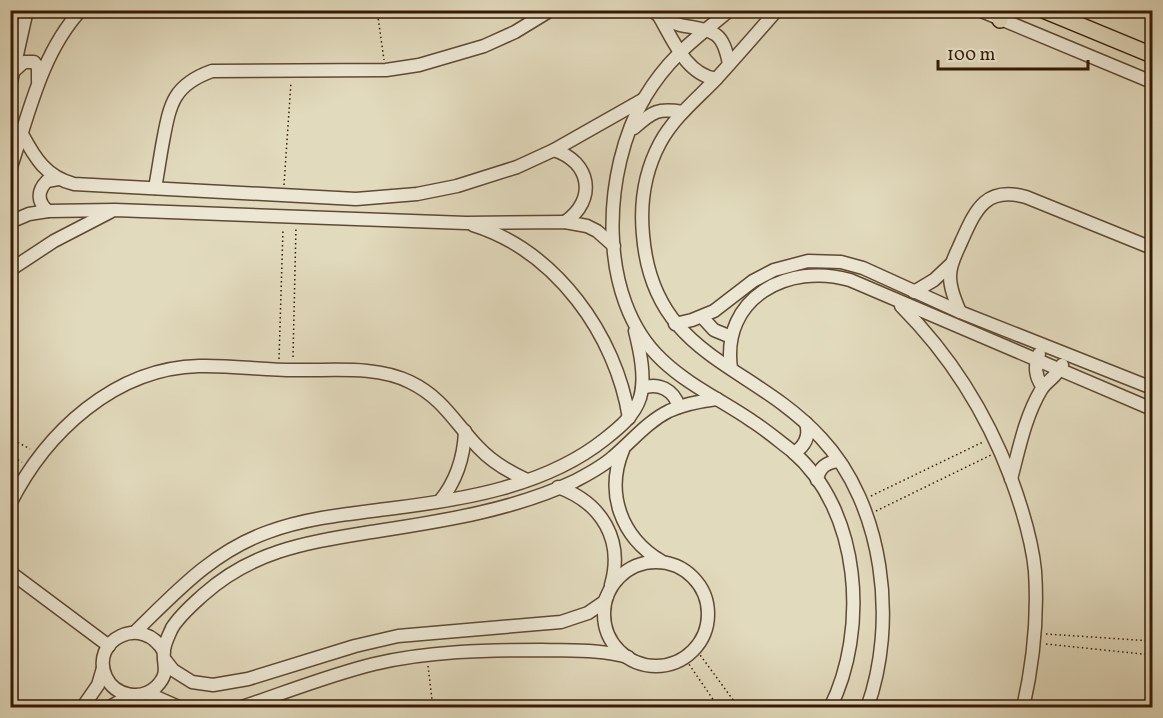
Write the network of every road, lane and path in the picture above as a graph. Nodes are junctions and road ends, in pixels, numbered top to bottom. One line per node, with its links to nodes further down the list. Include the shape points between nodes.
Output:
1 (81, 10): 21 (street, via 54,50)
2 (377, 10): 16 (path)
3 (551, 10): 16 (street, via 515,32 468,52)
4 (730, 10): 11 (street)
5 (777, 10): 14 (street)
6 (979, 10): 10 (street)
7 (1043, 10): 13 (main road)
8 (26, 12): 15 (street)
9 (655, 13): 11 (street, via 679,25); 12 (street)
10 (998, 15): 19 (street)
11 (705, 29): 12 (street); 14 (street, via 723,41)
12 (680, 51): 18 (street, via 701,75); 22 (street)
13 (1152, 55)
14 (729, 64): 18 (street)
15 (15, 70): 20 (street); 21 (street, via 27,61 36,64)
16 (386, 70): 17 (street)
17 (292, 71): 29 (street, via 212,71 191,81 169,108); 30 (path)
18 (716, 80): 23 (street)
19 (1152, 82)
20 (10, 86)
21 (38, 88): 25 (street)
22 (644, 99): 24 (street); 26 (street)
23 (683, 112): 24 (street, via 654,112); 47 (street, via 654,154 642,210 651,277 660,302)
24 (630, 132): 38 (street, via 615,183)
25 (22, 134): 27 (street); 28 (street, via 43,168)
26 (554, 150): 30 (street, via 487,177 417,194 356,199); 36 (street, via 573,159 584,177 585,198 574,216)
27 (10, 170)
28 (58, 179): 29 (street, via 74,184); 32 (street, via 47,181 39,190 40,202)
29 (155, 188): 30 (street)
30 (283, 195)
31 (116, 210): 32 (street); 33 (street); 41 (street, via 54,241)
32 (48, 211): 35 (street)
33 (283, 216): 34 (street); 53 (path)
34 (297, 217): 37 (street); 54 (path)
35 (10, 222)
36 (565, 222): 37 (street); 38 (street, via 587,226)
37 (466, 223): 62 (street, via 522,250 579,302 611,356)
38 (614, 246): 46 (street, via 622,295)
39 (1152, 248): 40 (street, via 1026,197 1003,194 992,197 974,213)
40 (951, 264): 42 (street); 44 (street, via 952,288)
41 (10, 270)
42 (914, 292): 44 (street); 45 (street, via 852,264 808,261 764,275)
43 (896, 300): 48 (street, via 839,277 793,278 771,286 753,300 739,317); 51 (street); 65 (street, via 942,350)
44 (960, 312): 49 (street)
45 (702, 317): 47 (street); 48 (street, via 714,330)
46 (632, 323): 57 (street, via 640,355); 59 (street, via 662,361)
47 (675, 324): 52 (street, via 688,339)
48 (731, 337): 52 (street)
49 (1045, 346): 50 (street); 51 (street)
50 (1064, 354): 55 (street); 58 (street)
51 (1036, 361): 55 (street); 56 (street, via 1036,374)
52 (731, 368): 63 (street)
53 (279, 370): 54 (street); 71 (street, via 199,366 144,377 96,401)
54 (293, 370): 64 (street, via 377,371 398,377 436,398)
55 (1059, 370): 56 (street); 61 (street)
56 (1042, 386): 74 (street)
57 (642, 388): 60 (street, via 656,386 668,390); 62 (street)
58 (1152, 388)
59 (717, 399): 60 (street); 69 (street)
60 (678, 407): 67 (street, via 652,422)
61 (1152, 409)
62 (629, 418): 75 (street, via 581,456)
63 (806, 423): 69 (street, via 807,438); 72 (street)
64 (465, 431): 75 (street, via 488,457); 78 (street, via 457,474)
65 (994, 436): 68 (street); 79 (path)
66 (10, 438): 71 (path)
67 (624, 447): 77 (street, via 599,467); 82 (street, via 615,479 619,512 636,541)
68 (1000, 450): 74 (street); 81 (path)
69 (794, 453): 76 (street)
70 (10, 455): 73 (path)
71 (40, 455): 73 (street)
72 (839, 461): 76 (street, via 825,464); 79 (street)
73 (31, 467): 80 (street)
74 (1011, 479): 88 (street, via 1023,509 1035,570)
75 (527, 480): 78 (street)
76 (817, 480): 107 (street, via 840,526 854,594 847,662)
77 (558, 487): 84 (street, via 582,498 607,526 615,564); 86 (street, via 471,514 312,541 276,551 223,579)
78 (440, 501): 85 (street, via 312,519 264,533 195,573)
79 (861, 501): 81 (street)
80 (10, 504)
81 (867, 515): 108 (street, via 880,561 883,615 880,658)
82 (662, 562): 84 (street, via 632,567); 91 (street, via 687,573 704,595 707,623)
83 (10, 572): 90 (street)
84 (609, 592): 94 (street, via 604,602 588,613 561,622 398,636 248,679 213,685 192,682 173,670); 95 (street, via 604,607 607,630)
85 (158, 611): 86 (street, via 162,621); 87 (street)
86 (175, 624): 94 (street)
87 (135, 632): 90 (street, via 120,636); 94 (street, via 154,639)
88 (1033, 638): 89 (path); 92 (path); 109 (street)
89 (1152, 641)
90 (109, 646): 97 (street)
91 (694, 648): 96 (street); 106 (path)
92 (1152, 655)
93 (427, 656): 95 (street, via 568,650); 103 (street, via 374,664); 104 (path)
94 (165, 657): 98 (street, via 163,678)
95 (628, 657): 96 (street, via 652,665 669,664)
96 (684, 657): 105 (path)
97 (104, 667): 99 (street, via 113,686); 100 (street, via 98,685)
98 (147, 693): 99 (street); 102 (street)
99 (131, 695): 101 (street)
100 (82, 708)
101 (108, 708)
102 (181, 708)
103 (239, 708)
104 (433, 708)
105 (719, 708)
106 (739, 708)
107 (830, 708)
108 (867, 708)
109 (1023, 708)

